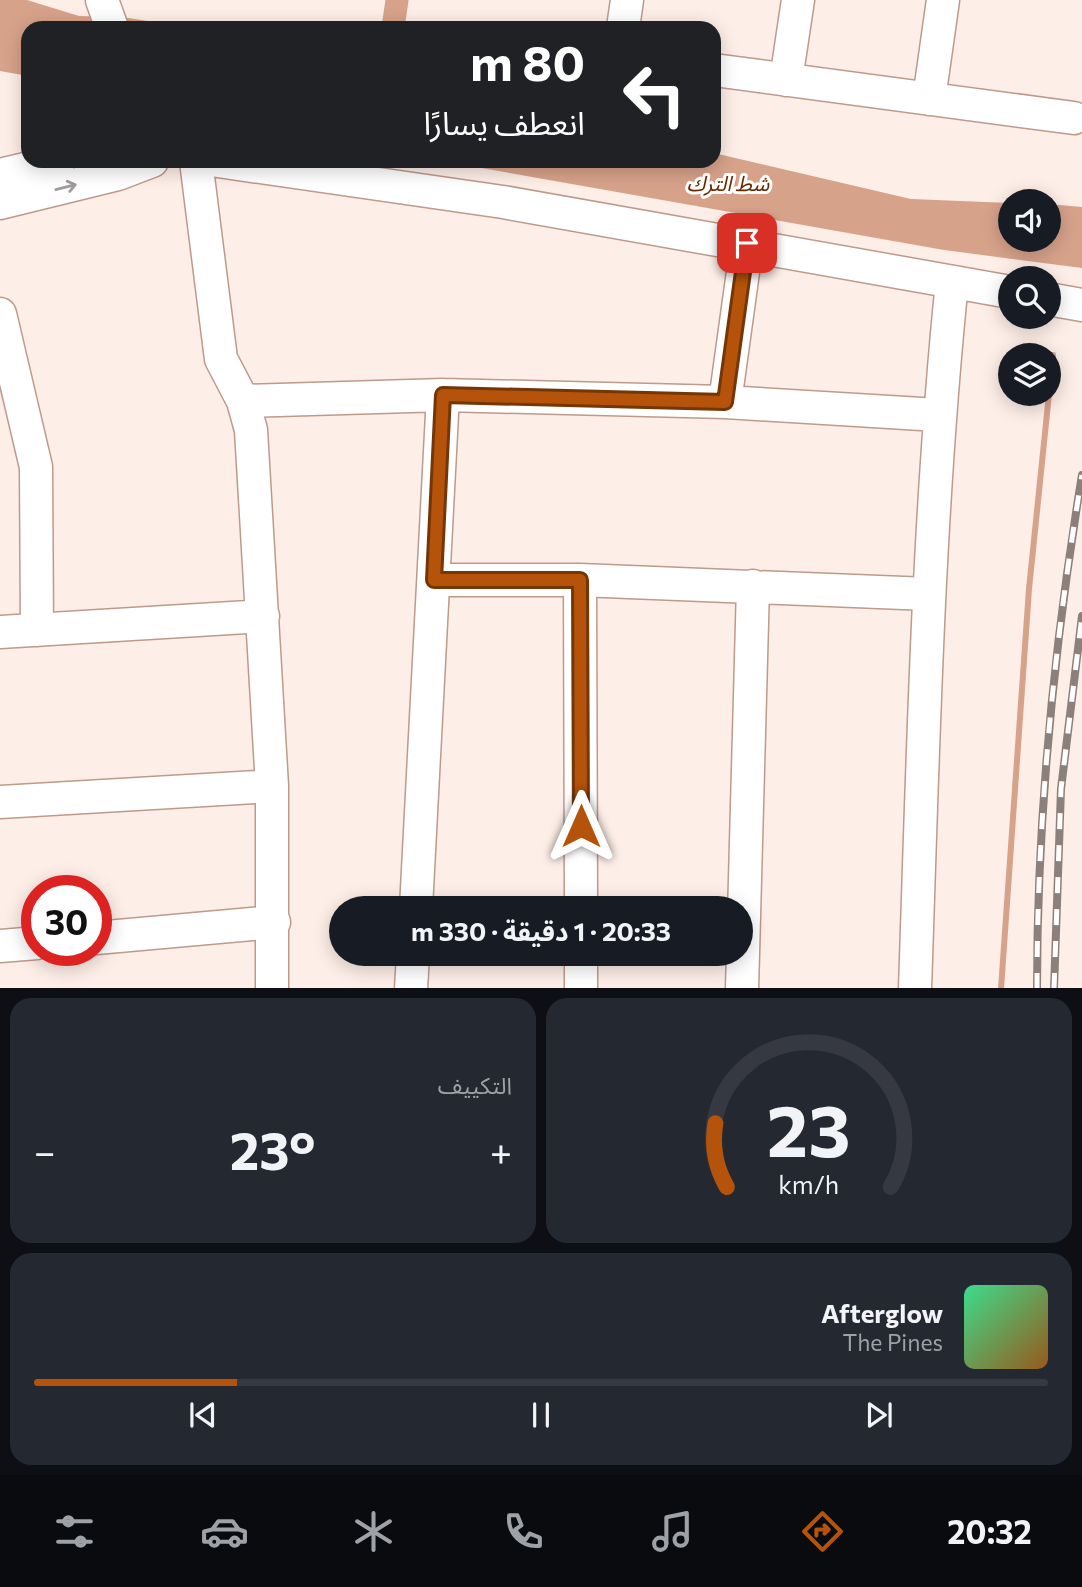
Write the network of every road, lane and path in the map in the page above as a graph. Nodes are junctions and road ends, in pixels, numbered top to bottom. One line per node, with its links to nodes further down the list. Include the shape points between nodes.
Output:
1 (102, 0): 5 (street)
2 (627, 0): 6 (street)
3 (798, 0): 8 (street)
4 (943, 0): 9 (street)
5 (110, 21)
6 (624, 21)
7 (721, 71): 8 (street)
8 (786, 80): 9 (street)
9 (929, 99): 10 (street)
10 (1074, 118)
11 (28, 168): 15 (street)
12 (134, 168): 16 (street, one-way to 12)
13 (197, 168): 24 (street, via 221,359)
14 (267, 168): 17 (street)
15 (0, 174)
16 (0, 203)
17 (747, 243): 18 (street); 25 (street)
18 (952, 282): 19 (street); 26 (street)
19 (998, 290)
20 (1061, 301): 21 (street)
21 (1082, 305)
22 (0, 314): 32 (street, via 36,467)
23 (443, 395): 24 (street); 25 (street); 27 (street)
24 (243, 401): 31 (street, via 251,430)
25 (725, 402): 26 (street)
26 (938, 415): 30 (street)
27 (434, 580): 28 (street); 36 (street)
28 (580, 580): 29 (street); 37 (street)
29 (753, 586): 30 (street); 47 (street)
30 (928, 594): 48 (street)
31 (263, 616): 32 (street); 34 (street)
32 (37, 630): 33 (street)
33 (0, 632)
34 (272, 786): 35 (street); 38 (street)
35 (0, 802)
36 (417, 896)
37 (581, 896)
38 (274, 922): 39 (street); 44 (street)
39 (112, 937)
40 (21, 944): 41 (street)
41 (0, 946)
42 (412, 966): 45 (street)
43 (581, 966): 46 (street)
44 (272, 988)
45 (411, 988)
46 (581, 988)
47 (742, 988)
48 (915, 988)

